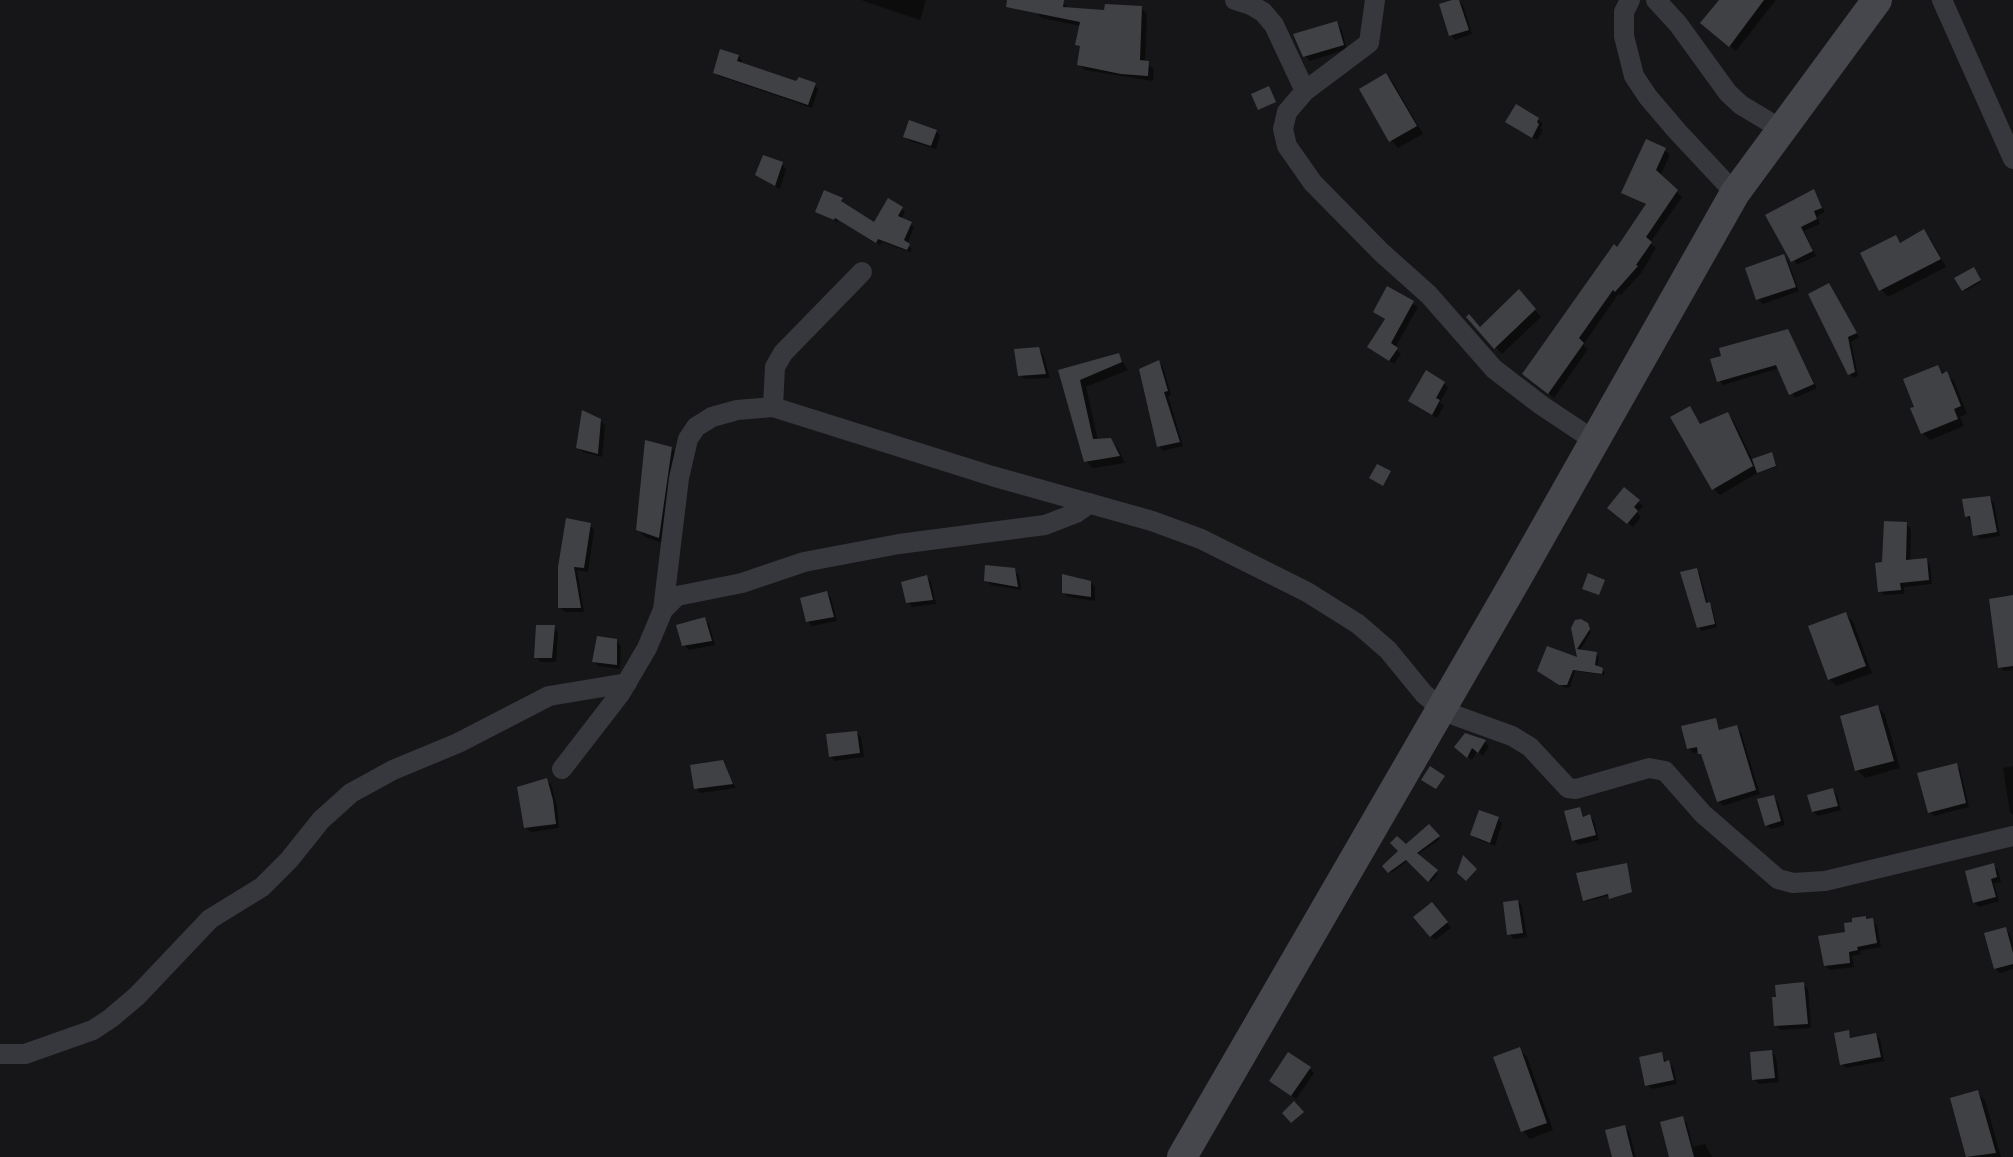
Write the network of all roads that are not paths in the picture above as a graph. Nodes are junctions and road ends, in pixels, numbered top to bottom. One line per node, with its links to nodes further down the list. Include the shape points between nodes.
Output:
1 (1235, 0): 7 (street, via 1263,12 1274,25)
2 (1375, 0): 7 (street, via 1369,43)
3 (1630, 0): 10 (street, via 1624,36 1634,76)
4 (1656, 0): 8 (street, via 1728,93)
5 (1877, 0): 8 (street)
6 (1942, 0): 9 (street)
7 (1305, 91): 13 (street, via 1287,112 1283,129 1287,146 1313,183 1429,295 1494,369)
8 (1781, 129): 10 (street)
9 (2013, 159)
10 (1735, 193): 13 (street)
11 (862, 272): 12 (street, via 783,353 775,367)
12 (773, 407): 14 (street); 15 (street, via 712,417 688,439)
13 (1595, 441): 17 (street)
14 (1090, 503): 15 (street, via 1045,525 804,562 723,589 686,592); 17 (street, via 1201,539 1307,592 1358,624)
15 (663, 610): 16 (street)
16 (627, 683): 18 (street); 20 (street, via 549,696 351,793 262,887 210,919 111,1018 93,1030 25,1054)
17 (1441, 708): 19 (street, via 1530,747 1568,788 1649,768 1665,771 1703,814 1764,868 1793,883 1825,881); 21 (street)
18 (562, 769)
19 (2013, 836)
20 (0, 1054)
21 (1182, 1157)

